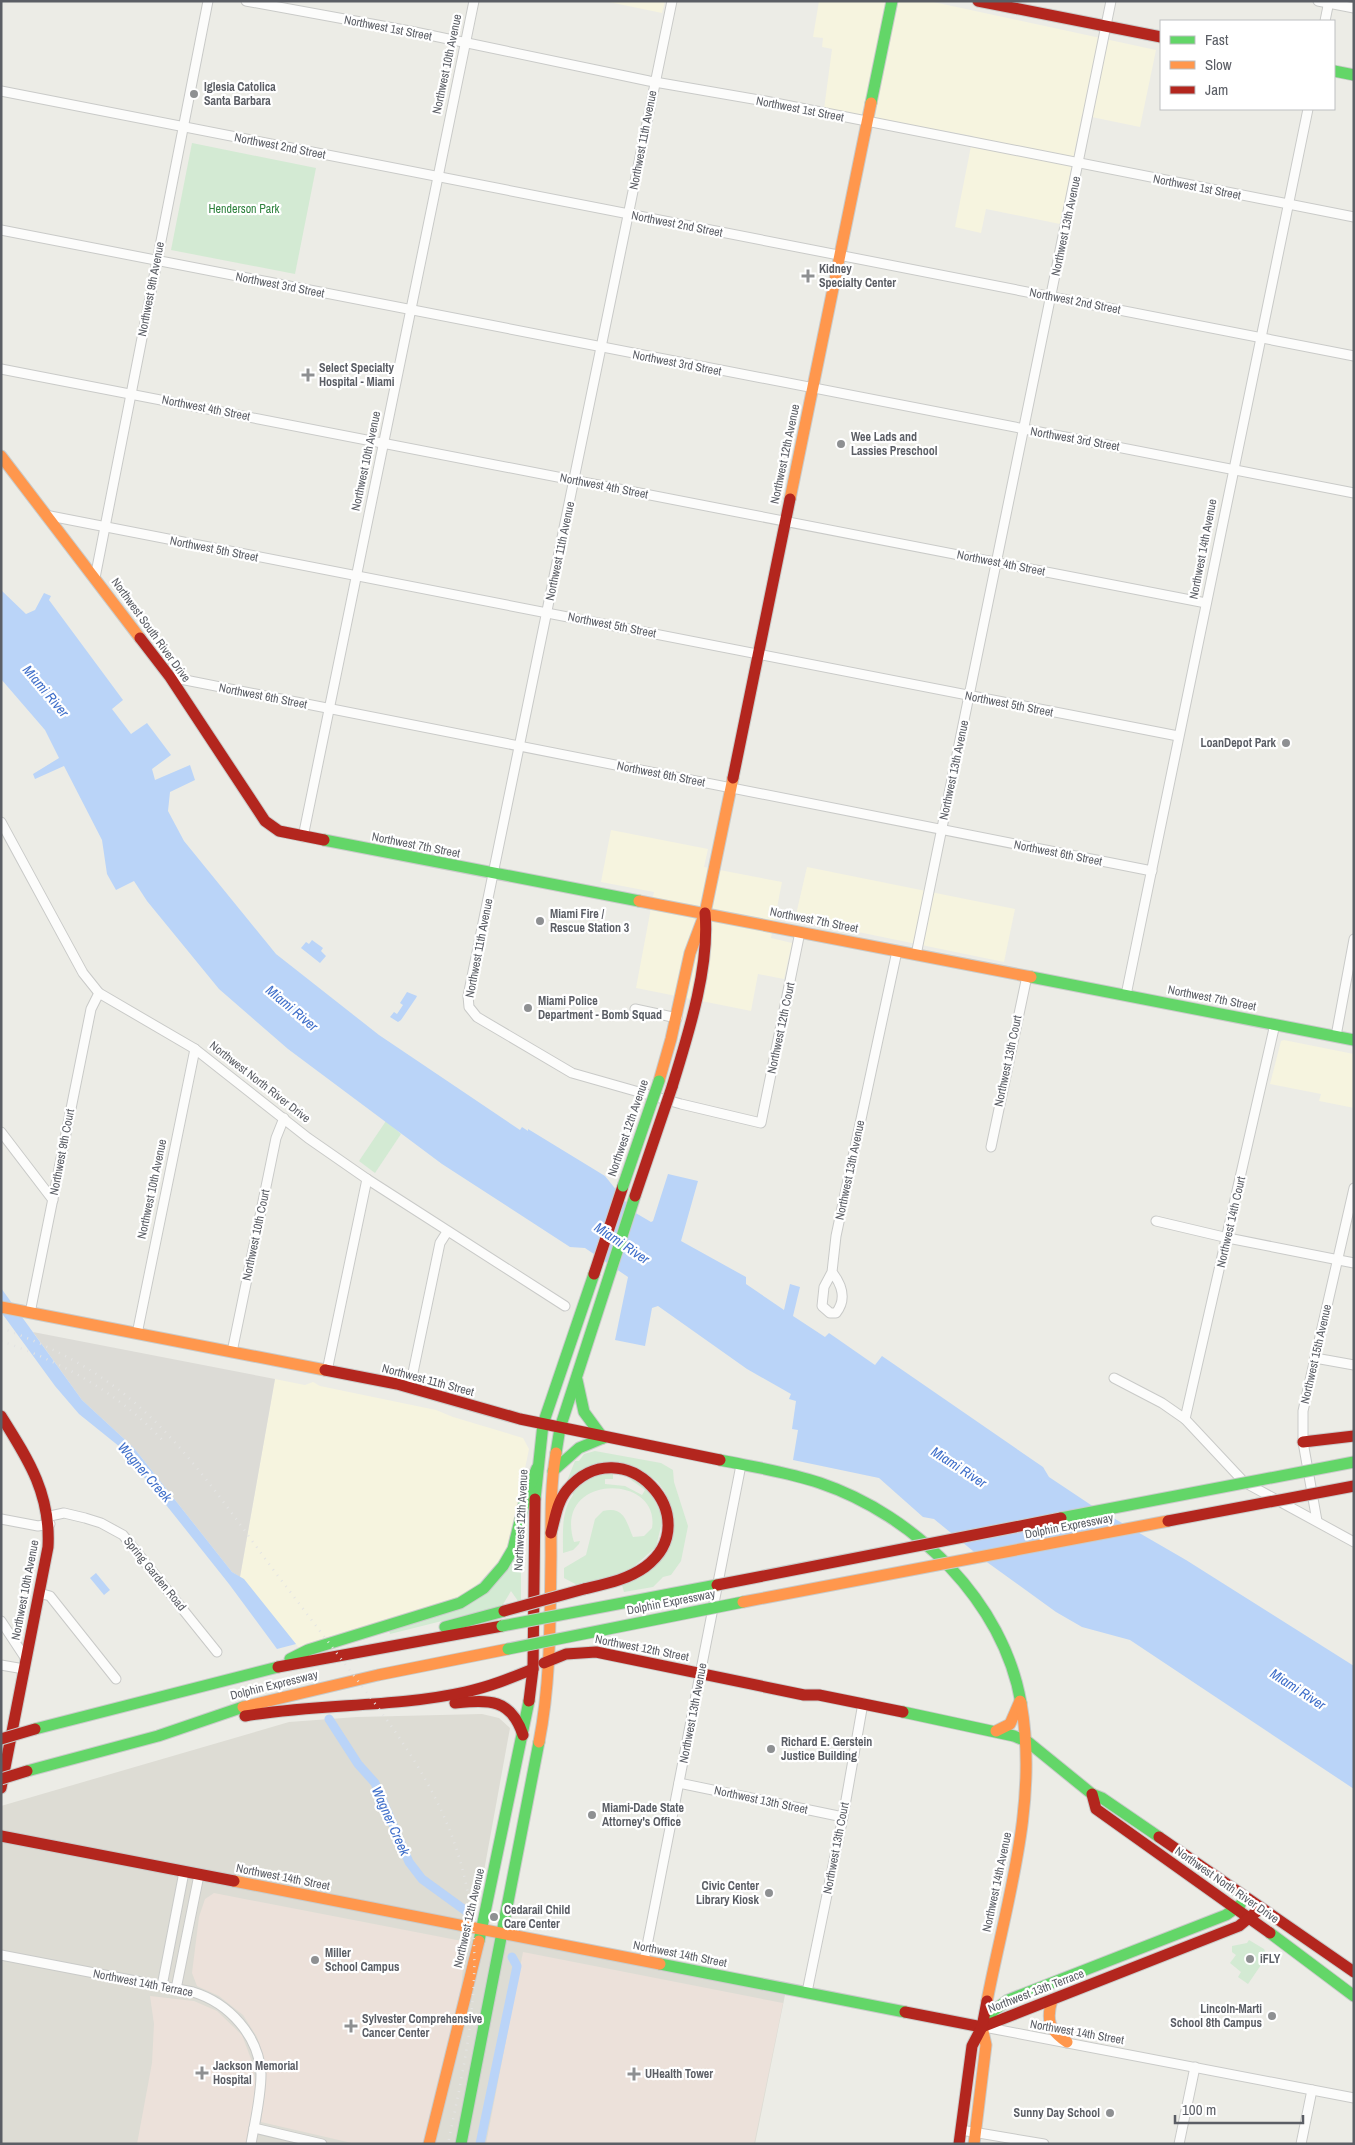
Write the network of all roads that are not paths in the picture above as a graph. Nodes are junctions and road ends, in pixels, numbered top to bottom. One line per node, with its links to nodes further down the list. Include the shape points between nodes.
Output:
1 (208, 1): 21 (street, Northwest 9th Avenue)
2 (246, 1): 14 (street, Northwest 1st Street)
3 (474, 1): 14 (street, Northwest 10th Avenue)
4 (672, 1): 17 (street, Northwest 11th Avenue)
5 (892, 1): 20 (main road, Northwest 12th Avenue)
6 (978, 1): 12 (main road)
7 (1112, 1): 12 (street, Northwest 13th Avenue)
8 (1318, 1): 9 (street)
9 (1329, 2): 10 (street); 11 (street)
10 (1354, 8)
11 (1325, 20)
12 (1106, 26): 13 (main road); 22 (street, Northwest 13th Avenue)
13 (1160, 37)
14 (465, 43): 17 (street, Northwest 1st Street); 23 (street, Northwest 10th Avenue)
15 (1335, 71): 16 (main road)
16 (1354, 74)
17 (655, 82): 20 (street, Northwest 1st Street); 25 (street, Northwest 11th Avenue)
18 (1, 91): 21 (street, Northwest 2nd Street)
19 (1308, 110): 24 (street, Northwest 14th Avenue)
20 (868, 123): 22 (street, Northwest 1st Street); 28 (main road, Northwest 12th Avenue)
21 (184, 128): 23 (street, Northwest 2nd Street); 29 (street, Northwest 9th Avenue)
22 (1079, 164): 24 (street, Northwest 1st Street); 30 (street, Northwest 13th Avenue)
23 (438, 177): 25 (street, Northwest 2nd Street); 31 (street, Northwest 10th Avenue)
24 (1288, 205): 26 (street, Northwest 1st Street); 32 (street, Northwest 14th Avenue)
25 (628, 214): 28 (street, Northwest 2nd Street); 33 (street, Northwest 11th Avenue)
26 (1354, 218)
27 (1, 230): 29 (street, Northwest 3rd Street)
28 (841, 256): 30 (street, Northwest 2nd Street); 36 (main road, Northwest 12th Avenue)
29 (157, 261): 31 (street, Northwest 3rd Street); 37 (street, Northwest 9th Avenue)
30 (1051, 296): 32 (street, Northwest 2nd Street); 38 (street, Northwest 13th Avenue)
31 (410, 311): 33 (street, Northwest 3rd Street); 39 (street, Northwest 10th Avenue)
32 (1260, 338): 34 (street, Northwest 2nd Street); 41 (street, Northwest 14th Avenue)
33 (600, 348): 36 (street, Northwest 3rd Street); 42 (street, Northwest 11th Avenue)
34 (1354, 356)
35 (1, 369): 37 (street, Northwest 4th Street)
36 (813, 389): 38 (street, Northwest 3rd Street); 45 (main road, Northwest 12th Avenue)
37 (130, 393): 39 (street, Northwest 4th Street); 46 (street, Northwest 9th Avenue)
38 (1023, 430): 41 (street, Northwest 3rd Street); 47 (street, Northwest 13th Avenue)
39 (384, 443): 42 (street, Northwest 4th Street); 48 (street, Northwest 10th Avenue)
40 (1, 456): 44 (main road, Northwest South River Drive)
41 (1233, 469): 43 (street, Northwest 3rd Street); 50 (street, Northwest 14th Avenue)
42 (574, 480): 45 (street, Northwest 4th Street); 51 (street, Northwest 11th Avenue)
43 (1354, 493)
44 (45, 515): 46 (street, Northwest 5th Street); 49 (main road, Northwest South River Drive)
45 (785, 521): 47 (street, Northwest 4th Street); 52 (main road, Northwest 12th Avenue)
46 (104, 527): 48 (street, Northwest 5th Street); 49 (street, Northwest 9th Avenue)
47 (997, 563): 50 (street, Northwest 4th Street); 54 (street, Northwest 13th Avenue)
48 (356, 576): 51 (street, Northwest 5th Street); 55 (street, Northwest 10th Avenue)
49 (95, 578): 53 (main road, Northwest South River Drive)
50 (1206, 603): 56 (street, Northwest 14th Avenue)
51 (547, 613): 52 (street, Northwest 5th Street); 57 (street, Northwest 11th Avenue)
52 (758, 654): 54 (street, Northwest 5th Street); 58 (main road, Northwest 12th Avenue)
53 (170, 677): 55 (street, Northwest 6th Street); 60 (main road, Northwest South River Drive)
54 (969, 696): 56 (street, Northwest 5th Street); 61 (street, Northwest 13th Avenue)
55 (329, 709): 57 (street, Northwest 6th Street); 62 (street, Northwest 10th Avenue)
56 (1178, 736): 63 (street, Northwest 14th Avenue)
57 (520, 747): 58 (street, Northwest 6th Street); 64 (street, Northwest 11th Avenue)
58 (730, 787): 61 (street, Northwest 6th Street); 65 (main road, Northwest 12th Avenue)
59 (2, 824): 71 (street, Northwest North River Drive, via 83,973)
60 (270, 827): 62 (main road, Northwest 7th Street)
61 (942, 829): 63 (street, Northwest 6th Street); 69 (street, Northwest 13th Avenue)
62 (303, 837): 64 (main road, Northwest 7th Street)
63 (1152, 870): 72 (street, Northwest 14th Avenue)
64 (494, 873): 65 (main road, Northwest 7th Street); 79 (street, Northwest 11th Avenue, via 468,996 472,1012 572,1073)
65 (705, 913): 66 (main road, Northwest 7th Street); 74 (main road, Northwest 12th Avenue, via 696,931); 100 (main road, Northwest 12th Avenue, bridge, via 707,934 692,1020)
66 (800, 932): 68 (main road, Northwest 7th Street); 79 (street, Northwest 12th Court, via 761,1123)
67 (1354, 939): 76 (street)
68 (897, 951): 69 (main road, Northwest 7th Street); 91 (street, Northwest 13th Avenue, via 832,1255)
69 (916, 955): 70 (main road, Northwest 7th Street)
70 (1026, 976): 72 (main road, Northwest 7th Street); 82 (street, Northwest 13th Court)
71 (99, 993): 78 (street, Northwest North River Drive); 85 (street, Northwest 9th Court, via 91,1008)
72 (1126, 995): 75 (main road, Northwest 7th Street)
73 (635, 1009): 74 (street)
74 (677, 1018): 105 (main road, Northwest 12th Avenue, bridge, via 659,1081)
75 (1275, 1024): 76 (main road, Northwest 7th Street); 88 (street, Northwest 14th Court)
76 (1336, 1036): 77 (main road, Northwest 7th Street)
77 (1354, 1040)
78 (195, 1049): 80 (street, Northwest North River Drive); 95 (street, Northwest 10th Avenue)
79 (661, 1098)
80 (284, 1118): 83 (street, Northwest North River Drive); 96 (street, Northwest 10th Court, via 276,1138)
81 (1, 1132): 85 (street)
82 (991, 1147)
83 (367, 1179): 87 (street, Northwest North River Drive); 99 (street)
84 (1354, 1188): 89 (street, Northwest 15th Avenue)
85 (53, 1200): 94 (street, Northwest 9th Court)
86 (1156, 1221): 88 (street)
87 (447, 1232): 92 (street, Northwest North River Drive); 102 (street, via 440,1243)
88 (1228, 1238): 89 (street); 104 (street, Northwest 14th Court)
89 (1338, 1259): 90 (street); 97 (street, Northwest 15th Avenue)
90 (1354, 1262)
91 (832, 1272)
92 (565, 1306)
93 (1, 1307): 94 (main road, Northwest 11th Street)
94 (26, 1312): 95 (main road, Northwest 11th Street)
95 (136, 1334): 96 (main road, Northwest 11th Street)
96 (232, 1352): 99 (main road, Northwest 11th Street)
97 (1316, 1358): 98 (street); 109 (street, Northwest 15th Avenue, via 1303,1410)
98 (1354, 1365)
99 (327, 1371): 102 (main road, Northwest 11th Street)
100 (576, 1375): 106 (main road, Northwest 12th Avenue); 108 (main road, via 584,1412)
101 (1114, 1378): 104 (street)
102 (410, 1387): 105 (main road, Northwest 11th Street)
103 (1, 1416): 116 (main road, via 37,1476)
104 (1185, 1419): 117 (street, via 1244,1482)
105 (543, 1424): 106 (main road, Northwest 11th Street); 112 (main road, Northwest 12th Avenue)
106 (560, 1428): 108 (main road, Northwest 11th Street); 113 (main road, Northwest 12th Avenue)
107 (1354, 1436): 109 (main road)
108 (603, 1438): 111 (main road, Northwest 11th Street); 113 (main road, via 575,1451)
109 (1303, 1442): 117 (street, Northwest 15th Avenue)
110 (1354, 1462): 122 (main road, Dolphin Expressway, bridge, via 502,1626)
111 (741, 1465): 129 (street, Northwest 13th Avenue); 131 (main road, Northwest 11th Street, via 808,1479 845,1493 874,1507 911,1532 957,1576 992,1624 1008,1657)
112 (537, 1468): 127 (main road, via 527,1492 513,1549 484,1588 460,1603 308,1650); 128 (main road, Northwest 12th Avenue, via 532,1552)
113 (553, 1471): 118 (main road, Northwest 12th Avenue)
114 (1354, 1486): 136 (main road, Dolphin Expressway, bridge, via 435,1662 228,1710)
115 (1, 1519): 116 (street, via 38,1526)
116 (50, 1520): 120 (main road, Northwest 10th Avenue); 123 (street, Spring Garden Road, via 64,1513 102,1523 124,1535)
117 (1317, 1521): 119 (street)
118 (551, 1533): 122 (main road, bridge, via 566,1491 581,1477 610,1467 632,1471 650,1482 659,1493 667,1517 666,1536 659,1552 646,1566 628,1576); 124 (main road, Northwest 12th Avenue)
119 (1354, 1542)
120 (39, 1593): 125 (main road, Northwest 10th Avenue); 130 (street, via 50,1596)
121 (1, 1621): 125 (street)
122 (367, 1649): 127 (main road, Dolphin Expressway)
123 (217, 1652)
124 (550, 1660): 128 (main road, Northwest 12th Street); 129 (main road, Northwest 12th Street, via 586,1651); 152 (main road, Northwest 12th Avenue, via 541,1742)
125 (25, 1664): 126 (street); 141 (main road, Northwest 10th Avenue)
126 (1, 1665)
127 (277, 1667): 137 (main road, Dolphin Expressway, bridge)
128 (533, 1669): 132 (main road, Northwest 12th Street, via 475,1691); 135 (main road, Northwest 12th Avenue)
129 (701, 1673): 133 (main road, Northwest 12th Street, via 804,1695); 140 (street, Northwest 13th Avenue)
130 (116, 1679)
131 (1020, 1699): 134 (main road, via 1010,1724); 138 (main road)
132 (409, 1701): 135 (main road, via 439,1704 496,1702 517,1716); 136 (main road, via 261,1713)
133 (863, 1703): 134 (main road, Northwest 12th Street); 143 (street, Northwest 13th Court)
134 (996, 1731): 138 (main road, Northwest 12th Street)
135 (523, 1735): 151 (main road, Northwest 12th Avenue)
136 (158, 1736): 139 (main road, Dolphin Expressway, bridge)
137 (1, 1739)
138 (1028, 1742): 142 (main road, Northwest North River Drive); 163 (main road, Northwest 14th Avenue, via 1024,1820)
139 (1, 1778)
140 (679, 1783): 143 (street, Northwest 13th Street); 155 (street, Northwest 13th Avenue)
141 (1, 1788)
142 (1092, 1794): 147 (main road, Northwest North River Drive, via 1110,1803); 148 (main road, Northwest North River Drive, via 1096,1810)
143 (843, 1817): 160 (street, Northwest 13th Court)
144 (1, 1836): 145 (main road, Northwest 14th Street)
145 (184, 1872): 146 (main road, Northwest 14th Street); 158 (street)
146 (199, 1875): 151 (main road, Northwest 14th Street); 159 (street)
147 (1249, 1899): 148 (main road, Northwest 13th Terrace); 149 (main road, Northwest North River Drive)
148 (1236, 1908): 150 (main road, Northwest North River Drive); 163 (main road, Northwest 13th Terrace, via 1226,1915 1008,2000)
149 (1261, 1908): 150 (main road, Northwest 13th Terrace); 156 (main road, Northwest North River Drive)
150 (1249, 1919): 154 (main road, Northwest North River Drive); 162 (main road, Northwest 13th Terrace, via 1239,1926)
151 (482, 1930): 152 (main road, Northwest 14th Street); 173 (main road, Northwest 12th Avenue)
152 (502, 1934): 155 (main road, Northwest 14th Street); 174 (main road, Northwest 12th Avenue)
153 (1, 1955): 158 (street, Northwest 14th Terrace)
154 (1301, 1955): 157 (main road); 161 (main road, Northwest North River Drive)
155 (644, 1961): 160 (main road, Northwest 14th Street)
156 (1354, 1972)
157 (1354, 1985)
158 (162, 1986): 159 (street, Northwest 14th Terrace)
159 (176, 1989): 168 (street, Northwest 14th Terrace, via 203,1995 222,2006 238,2020 250,2038 258,2056 261,2076)
160 (807, 1992): 163 (main road, Northwest 14th Street)
161 (1354, 1996)
162 (1052, 2000): 163 (main road, Northwest 13th Terrace); 164 (main road, via 1049,2025 1052,2032)
163 (982, 2027): 164 (street, Northwest 14th Street, via 1052,2042); 169 (main road, Northwest 14th Avenue, via 972,2046); 170 (main road, Northwest 14th Avenue, via 986,2045)
164 (1067, 2042): 165 (street, Northwest 14th Street)
165 (1195, 2067): 166 (street, Northwest 14th Street); 178 (street)
166 (1312, 2090): 167 (street, Northwest 14th Street); 179 (street)
167 (1354, 2098)
168 (254, 2128): 171 (street, Northwest 14th Terrace); 172 (street)
169 (961, 2130): 170 (street); 175 (main road, Northwest 14th Avenue)
170 (975, 2132): 176 (main road, Northwest 14th Avenue); 177 (street)
171 (251, 2144)
172 (322, 2144)
173 (429, 2144)
174 (461, 2144)
175 (959, 2144)
176 (974, 2144)
177 (1044, 2144)
178 (1179, 2144)
179 (1301, 2144)

